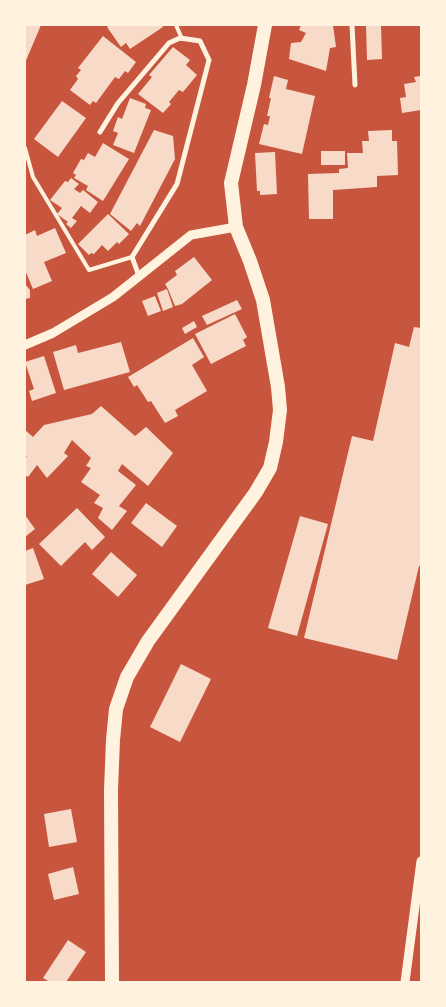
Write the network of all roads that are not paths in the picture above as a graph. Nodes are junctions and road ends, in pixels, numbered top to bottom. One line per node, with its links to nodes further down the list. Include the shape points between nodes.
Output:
1 (176, 25): 4 (lane)
2 (265, 25): 8 (highway, via 231,183)
3 (352, 25): 5 (street)
4 (182, 38): 6 (street, via 169,43 118,103); 9 (street, via 200,41 209,60 178,184)
5 (355, 85)
6 (100, 132)
7 (25, 148): 9 (lane, via 33,177 88,270)
8 (236, 227): 10 (street, via 191,235); 13 (highway, via 263,300 278,387 280,410 276,442 270,468 256,492 148,641 128,677 116,709 111,790)
9 (132, 257): 10 (street)
10 (139, 276): 11 (street, via 113,297 53,333)
11 (25, 345)
12 (421, 861): 14 (street)
13 (112, 982)
14 (405, 982)

